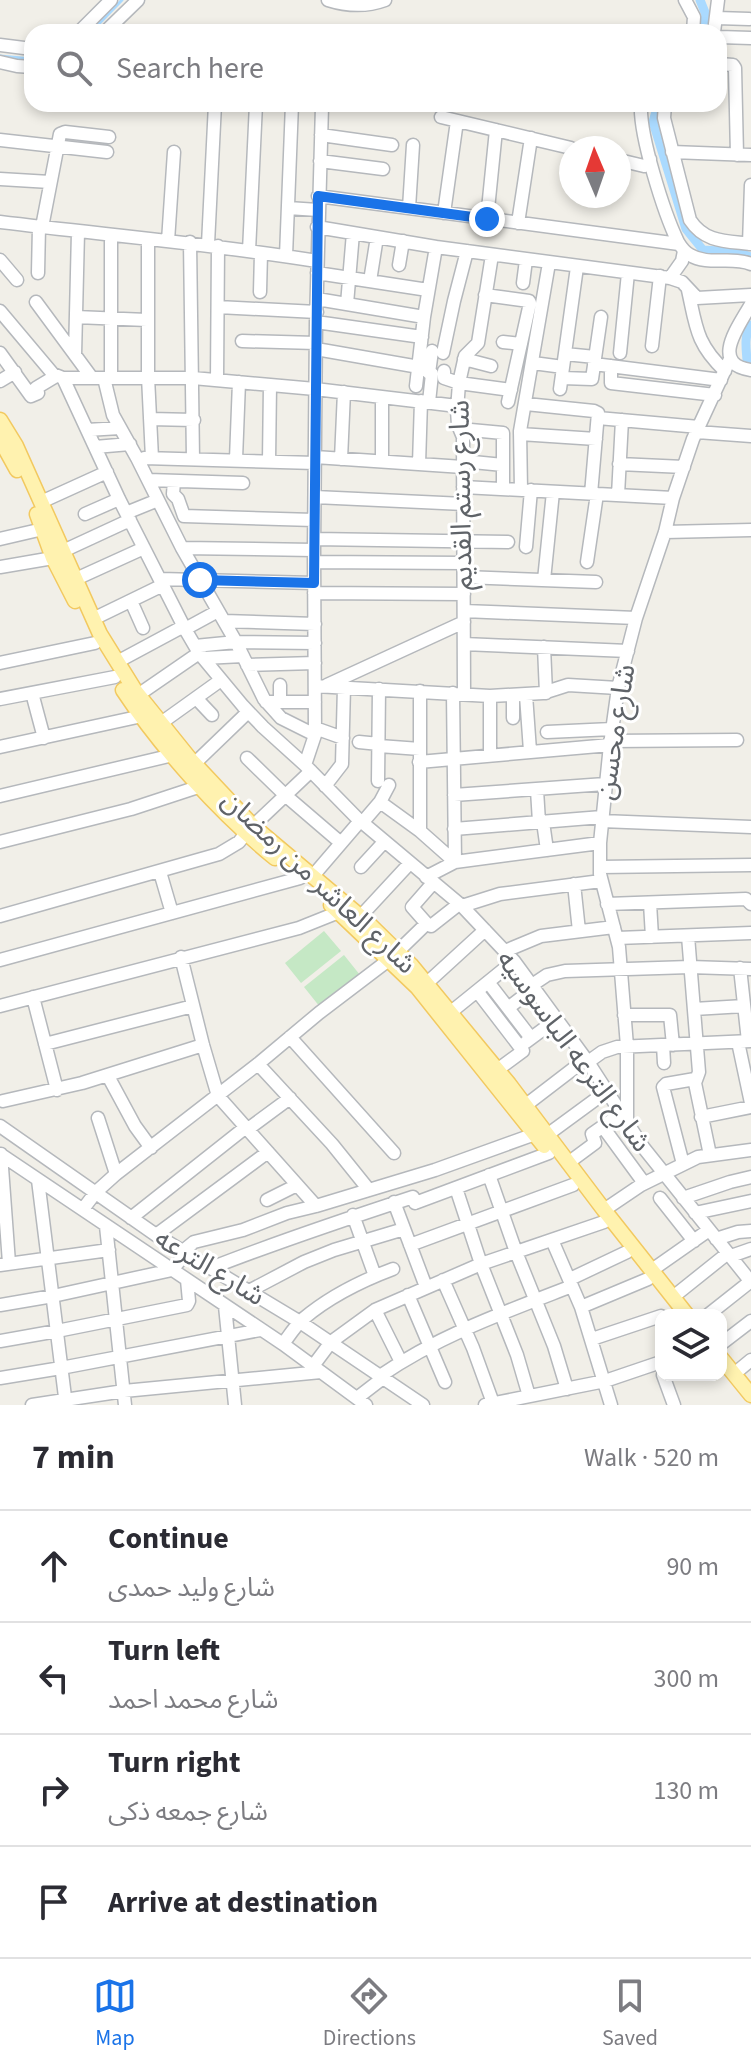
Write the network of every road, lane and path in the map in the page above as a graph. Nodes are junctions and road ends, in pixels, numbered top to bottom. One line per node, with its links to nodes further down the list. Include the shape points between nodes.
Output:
1 (111, 0): 9 (street)
2 (138, 0): 10 (street)
3 (328, 0): 4 (street, via 363,5)
4 (385, 0)
5 (685, 0): 11 (street)
6 (718, 0): 7 (street)
7 (717, 18): 8 (street); 12 (street)
8 (749, 19)
9 (87, 24)
10 (113, 24)
11 (694, 24)
12 (716, 24)
13 (727, 37): 14 (street)
14 (751, 38)
15 (0, 45): 16 (street)
16 (24, 48)
17 (0, 62): 19 (street)
18 (727, 65): 40 (street, via 735,68)
19 (24, 66)
20 (215, 112): 67 (street)
21 (256, 112): 71 (street)
22 (292, 112): 50 (street)
23 (322, 112): 29 (street)
24 (641, 112): 42 (street)
25 (664, 112): 39 (street)
26 (441, 117): 27 (street)
27 (457, 121): 28 (street); 52 (street)
28 (496, 130): 31 (street); 53 (street)
29 (321, 135): 33 (street); 43 (street)
30 (109, 137): 36 (street, via 65,132)
31 (531, 138): 35 (street); 55 (street)
32 (0, 140): 36 (street)
33 (392, 145)
34 (413, 145): 51 (street)
35 (559, 145)
36 (57, 146): 37 (street); 47 (street)
37 (107, 152)
38 (174, 152): 63 (street)
39 (672, 152): 40 (street); 66 (street, via 695,228 712,240)
40 (737, 155): 41 (street)
41 (751, 155)
42 (650, 159): 44 (street, via 644,166); 69 (street)
43 (320, 161): 45 (street); 49 (street)
44 (631, 163)
45 (383, 169)
46 (0, 179): 47 (street)
47 (50, 182): 56 (street)
48 (751, 185): 66 (street)
49 (318, 203): 50 (street); 51 (street); 57 (street)
50 (288, 208): 73 (street)
51 (409, 208): 52 (street)
52 (444, 213): 53 (street)
53 (487, 219): 55 (street)
54 (0, 222): 56 (street)
55 (518, 223): 69 (street)
56 (41, 227): 58 (street); 81 (street)
57 (317, 227): 59 (street); 79 (street)
58 (78, 232): 60 (street); 99 (street)
59 (353, 233): 61 (street); 84 (street)
60 (111, 236): 62 (street); 102 (street)
61 (377, 237): 64 (street); 86 (street)
62 (148, 239): 63 (street); 103 (street)
63 (168, 241): 65 (street)
64 (403, 241): 68 (street); 78 (street)
65 (190, 242): 67 (street); 127 (street)
66 (750, 244)
67 (213, 245): 71 (street); 96 (street)
68 (436, 247): 70 (street); 88 (street)
69 (681, 247): 77 (street, via 701,260); 83 (street, via 682,261)
70 (467, 251): 72 (street); 109 (street, via 454,301)
71 (255, 252): 73 (street); 90 (street)
72 (492, 255): 75 (street); 91 (street, شارع رستم القديم)
73 (286, 256): 79 (street)
74 (0, 260): 85 (street)
75 (526, 260): 76 (street); 87 (street)
76 (549, 263): 80 (street); 115 (street)
77 (751, 264)
78 (399, 265)
79 (317, 267): 84 (street); 98 (street)
80 (577, 267): 82 (street); 123 (street)
81 (38, 273)
82 (628, 273): 83 (street); 111 (street)
83 (665, 277): 89 (street); 108 (street)
84 (349, 278): 86 (street); 94 (street)
85 (17, 280)
86 (370, 281): 88 (street)
87 (523, 283)
88 (428, 290): 100 (street)
89 (688, 290): 92 (street, via 699,299); 119 (street, via 700,341)
90 (260, 292)
91 (485, 295): 106 (street, via 529,301); 113 (street, شارع رستم القديم, via 478,343)
92 (751, 295)
93 (36, 302): 112 (street)
94 (347, 304): 98 (street); 100 (street)
95 (751, 304): 119 (street, شارع محسن, via 732,340)
96 (218, 307): 98 (street); 128 (street)
97 (0, 311): 124 (street, شارع الترعه الباسوسيه)
98 (317, 311): 107 (street); 109 (street)
99 (76, 317): 102 (street); 112 (street)
100 (424, 317): 109 (street)
101 (601, 317): 114 (street)
102 (111, 318): 103 (street); 126 (street)
103 (147, 320): 125 (street)
104 (242, 341): 107 (street)
105 (503, 342): 106 (street)
106 (521, 344): 131 (street, via 510,396)
107 (316, 346): 118 (street); 134 (street)
108 (652, 346)
109 (429, 348): 113 (street); 118 (street); 138 (street, via 432,374)
110 (0, 353): 122 (street)
111 (620, 353)
112 (75, 355): 126 (street)
113 (465, 358): 116 (street); 131 (street, شارع رستم القديم)
114 (595, 361): 117 (street); 123 (street); 123 (street, via 590,380)
115 (533, 363): 123 (street); 139 (street)
116 (491, 366)
117 (611, 366): 119 (street); 136 (street, via 611,383)
118 (419, 367): 133 (street)
119 (725, 370): 120 (street, via 733,364); 136 (street, شارع محسن)
120 (751, 370)
121 (444, 371): 131 (street, via 444,378)
122 (15, 372): 124 (street, via 31,396); 129 (street)
123 (563, 372)
124 (60, 377): 126 (street); 149 (street, شارع الترعه الباسوسيه)
125 (148, 377): 126 (street); 127 (street); 142 (street)
126 (102, 378): 146 (street)
127 (193, 378): 128 (street); 144 (street)
128 (217, 380): 130 (street)
129 (0, 381)
130 (239, 382): 132 (street); 159 (street)
131 (459, 383): 140 (street, شارع رستم القديم)
132 (270, 385): 134 (street); 162 (street)
133 (416, 386)
134 (315, 389): 135 (street); 161 (street)
135 (344, 392): 137 (street); 160 (street)
136 (715, 395): 148 (street, شارع محسن)
137 (382, 397): 138 (street); 163 (street)
138 (425, 402): 140 (street); 164 (street)
139 (526, 404): 141 (street, via 594,411); 150 (street)
140 (457, 406): 147 (street, شارع رستم القديم)
141 (598, 416): 145 (street); 153 (street)
142 (150, 419): 144 (street); 157 (street)
143 (0, 420): 183 (main road, شارع العاشر من رمضان)
144 (194, 420): 158 (street)
145 (622, 420): 148 (street); 166 (street)
146 (120, 428): 149 (street); 154 (street)
147 (460, 429): 165 (street, شارع رستم القديم); 167 (street, via 501,432)
148 (698, 429): 151 (street); 168 (street, شارع محسن)
149 (87, 430): 155 (street, شارع الترعه الباسوسيه)
150 (520, 434): 153 (street); 175 (street)
151 (751, 436)
152 (0, 439): 188 (main road, شارع العاشر من رمضان)
153 (596, 439): 177 (street)
154 (130, 444): 155 (street); 156 (street)
155 (95, 447): 169 (street, شارع الترعه الباسوسيه)
156 (137, 458): 157 (street); 170 (street)
157 (152, 458): 158 (street)
158 (193, 459): 159 (street)
159 (236, 459): 162 (street)
160 (341, 459): 161 (street); 163 (street)
161 (315, 460): 162 (street); 179 (street)
162 (269, 461)
163 (382, 461): 164 (street)
164 (419, 464): 165 (street)
165 (463, 464): 167 (street); 173 (street, شارع رستم القديم)
166 (619, 464): 168 (street); 178 (street)
167 (503, 465): 174 (street)
168 (684, 467): 180 (street, شارع محسن)
169 (107, 472): 181 (street, شارع الترعه الباسوسيه); 183 (street)
170 (148, 480): 171 (street); 182 (street)
171 (174, 481): 172 (street); 187 (street, via 173,494 184,516)
172 (243, 483)
173 (463, 487): 174 (street); 184 (street, شارع رستم القديم)
174 (503, 488): 175 (street)
175 (526, 490): 176 (street); 194 (street)
176 (553, 492): 177 (street); 203 (street)
177 (594, 494): 178 (street); 199 (street)
178 (618, 495): 180 (street)
179 (315, 497): 184 (street); 187 (street)
180 (673, 498): 190 (street, شارع محسن)
181 (119, 499): 185 (street); 186 (street, شارع الترعه الباسوسيه)
182 (158, 500): 186 (street); 196 (street)
183 (41, 502): 198 (main road, شارع العاشر من رمضان)
184 (464, 504): 192 (street, شارع رستم القديم)
185 (85, 514)
186 (128, 516): 195 (street, شارع الترعه الباسوسيه); 198 (street)
187 (314, 520): 197 (street)
188 (43, 529): 191 (street); 198 (main road, شارع العاشر من رمضان)
189 (751, 530): 190 (street)
190 (665, 532): 212 (street, شارع محسن)
191 (2, 534)
192 (463, 541): 193 (street); 197 (street); 201 (street, شارع رستم القديم)
193 (508, 542)
194 (526, 547)
195 (144, 548): 204 (street); 205 (street, شارع الترعه الباسوسيه)
196 (182, 548): 197 (street); 202 (street)
197 (314, 551): 201 (street); 207 (street)
198 (58, 554): 200 (street); 204 (main road, شارع العاشر من رمضان)
199 (587, 562)
200 (0, 567)
201 (464, 570): 203 (street); 208 (street, شارع رستم القديم)
202 (200, 580): 205 (street); 207 (street); 210 (street)
203 (544, 580): 206 (street)
204 (71, 581): 213 (main road, شارع العاشر من رمضان); 218 (main road, شارع العاشر من رمضان)
205 (162, 582): 209 (street); 216 (street, شارع الترعه الباسوسيه)
206 (596, 582)
207 (314, 588): 208 (street); 214 (street)
208 (464, 594): 211 (street, شارع رستم القديم)
209 (131, 601): 213 (street); 215 (street)
210 (221, 616): 214 (street); 216 (street); 217 (street)
211 (464, 616): 212 (street); 220 (street, شارع رستم القديم); 230 (street)
212 (636, 618): 222 (street, شارع محسن)
213 (93, 619): 227 (main road, شارع العاشر من رمضان)
214 (315, 624): 219 (street)
215 (143, 628)
216 (184, 628): 223 (street, شارع الترعه الباسوسيه); 227 (street)
217 (236, 642): 219 (street); 223 (street); 224 (street)
218 (95, 643): 225 (street); 227 (main road, شارع العاشر من رمضان)
219 (315, 643): 226 (street)
220 (464, 644): 221 (street); 236 (street, شارع رستم القديم)
221 (544, 647): 222 (street); 237 (street)
222 (628, 651): 232 (street, شارع محسن)
223 (199, 652): 224 (street); 228 (street, شارع الترعه الباسوسيه); 238 (street)
224 (245, 661): 226 (street); 243 (street)
225 (0, 663)
226 (315, 663): 230 (street)
227 (116, 670): 235 (street); 238 (main road, شارع العاشر من رمضان); 248 (main road, شارع العاشر من رمضان)
228 (221, 680): 241 (street); 246 (street, شارع الترعه الباسوسيه)
229 (280, 685): 244 (street)
230 (320, 686): 231 (street); 245 (street)
231 (344, 687): 233 (street); 256 (street)
232 (618, 688): 237 (street, via 568,685); 257 (street, شارع محسن)
233 (379, 689): 234 (street); 260 (street)
234 (420, 691): 236 (street); 264 (street)
235 (32, 693): 242 (street); 255 (street)
236 (458, 693): 240 (street); 251 (street, شارع رستم القديم)
237 (546, 693): 239 (street)
238 (138, 695): 250 (main road, شارع العاشر من رمضان)
239 (519, 695): 240 (street); 249 (street); 262 (street)
240 (490, 696): 265 (street)
241 (196, 698): 247 (street); 250 (street)
242 (0, 699)
243 (266, 702): 244 (street); 253 (street, via 281,718)
244 (280, 702): 245 (street)
245 (315, 702): 253 (street)
246 (248, 712): 268 (street); 269 (street, شارع الترعه الباسوسيه)
247 (212, 715)
248 (142, 716): 255 (street); 263 (main road, شارع العاشر من رمضان)
249 (513, 718)
250 (161, 723): 268 (main road, شارع العاشر من رمضان)
251 (453, 727): 252 (street); 267 (street, شارع رستم القديم)
252 (470, 728)
253 (315, 732): 256 (street); 269 (street)
254 (547, 732): 257 (street)
255 (44, 738): 261 (street)
256 (343, 738): 272 (street, via 341,767)
257 (611, 738): 258 (street); 262 (street); 270 (street, شارع محسن)
258 (737, 740)
259 (359, 742): 260 (street)
260 (379, 745): 264 (street); 277 (street, via 384,782)
261 (0, 747)
262 (530, 751): 265 (street)
263 (173, 755): 271 (main road, شارع العاشر من رمضان); 276 (street)
264 (419, 755): 267 (street); 284 (street)
265 (490, 756): 267 (street)
266 (247, 758): 274 (street)
267 (454, 759): 275 (street, شارع رستم القديم)
268 (194, 764): 283 (main road, شارع العاشر من رمضان)
269 (308, 768): 272 (street, شارع الترعه الباسوسيه); 274 (street)
270 (605, 784): 273 (street); 278 (street, شارع محسن)
271 (201, 786): 283 (main road, شارع العاشر من رمضان); 285 (street)
272 (325, 786): 279 (street, شارع الترعه الباسوسيه)
273 (537, 790): 275 (street); 280 (street)
274 (285, 795): 283 (street); 287 (street)
275 (454, 795): 282 (street, شارع رستم القديم)
276 (0, 796)
277 (380, 802): 279 (street); 284 (street)
278 (602, 819): 280 (street); 281 (street); 288 (street, شارع محسن)
279 (361, 822): 286 (street, شارع الترعه الباسوسيه); 287 (street)
280 (541, 822): 282 (street); 289 (street)
281 (751, 827)
282 (454, 829): 291 (street, شارع رستم القديم)
283 (250, 830): 297 (street, via 230,849); 298 (main road, شارع العاشر من رمضان)
284 (420, 831): 291 (street)
285 (0, 842)
286 (384, 842): 292 (street, شارع الترعه الباسوسيه); 294 (street)
287 (341, 843): 298 (street)
288 (600, 843): 289 (street); 295 (street, شارع محسن)
289 (547, 850): 290 (street)
290 (525, 854): 291 (street); 296 (street)
291 (455, 862): 299 (street)
292 (410, 863): 299 (street, شارع الترعه الباسوسيه); 309 (street)
293 (751, 865): 295 (street)
294 (361, 867)
295 (600, 867): 300 (street, شارع محسن)
296 (527, 869)
297 (160, 872): 307 (street); 308 (street)
298 (306, 878): 306 (main road, شارع العاشر من رمضان); 307 (street); 309 (main road, شارع العاشر من رمضان)
299 (430, 880): 305 (street, شارع الترعه الباسوسيه); 311 (street, via 412,907)
300 (601, 881): 301 (street); 303 (street, شارع محسن)
301 (574, 884): 305 (street); 313 (street)
302 (650, 903): 303 (street); 304 (street, via 746,899); 317 (street)
303 (607, 904): 314 (street, شارع محسن)
304 (751, 904): 310 (street)
305 (460, 905): 311 (street); 312 (street, شارع الترعه الباسوسيه)
306 (339, 912): 318 (main road, شارع العاشر من رمضان); 320 (street, via 299,928)
307 (172, 913): 321 (street)
308 (0, 916)
309 (360, 917): 318 (main road, شارع العاشر من رمضان)
310 (751, 918)
311 (427, 924): 318 (street)
312 (485, 930): 319 (street, شارع الترعه الباسوسيه); 326 (street)
313 (579, 931): 314 (street); 319 (street, via 541,936)
314 (615, 933): 317 (street); 324 (street, شارع محسن)
315 (751, 933): 316 (street)
316 (688, 936): 317 (street); 322 (street)
317 (652, 937)
318 (394, 955): 326 (main road, شارع العاشر من رمضان); 338 (street); 353 (main road, شارع العاشر من رمضان)
319 (510, 956): 325 (street); 327 (street, شارع الترعه الباسوسيه)
320 (181, 957): 329 (street); 332 (street)
321 (0, 960)
322 (690, 967): 323 (street); 324 (street); 334 (street)
323 (745, 968): 330 (street)
324 (621, 970): 327 (street, via 556,973); 336 (street, شارع محسن)
325 (488, 982): 328 (street); 333 (street)
326 (427, 983): 335 (main road, شارع العاشر من رمضان)
327 (533, 986): 333 (street); 337 (street, شارع الترعه الباسوسيه)
328 (477, 991): 335 (street); 346 (street)
329 (33, 997): 331 (street); 341 (street)
330 (746, 1003): 334 (street); 340 (street)
331 (0, 1006)
332 (193, 1006): 341 (street); 343 (street)
333 (508, 1008): 339 (street)
334 (694, 1009): 342 (street)
335 (451, 1012): 350 (main road, شارع العاشر من رمضان)
336 (624, 1015): 344 (street, via 668,1014); 345 (street, شارع محسن)
337 (557, 1019): 339 (street); 347 (street, شارع الترعه الباسوسيه)
338 (290, 1037): 349 (street); 371 (street)
339 (531, 1038): 346 (street)
340 (746, 1041): 342 (street); 360 (street)
341 (45, 1044): 354 (street)
342 (696, 1044): 344 (street); 352 (street)
343 (203, 1045): 351 (street); 356 (street)
344 (668, 1045): 345 (street); 348 (street)
345 (627, 1046): 347 (street); 361 (street, شارع محسن)
346 (520, 1047): 350 (street, via 523,1051)
347 (587, 1060): 355 (street, شارع الترعه الباسوسيه); 359 (street)
348 (664, 1063)
349 (258, 1064): 356 (street); 357 (street)
350 (497, 1070): 353 (main road, شارع العاشر من رمضان)
351 (108, 1076): 354 (street); 368 (street)
352 (695, 1079): 362 (street); 376 (street, via 663,1087)
353 (504, 1087): 359 (main road, شارع العاشر من رمضان); 367 (main road, شارع العاشر من رمضان)
354 (57, 1090): 358 (street)
355 (607, 1091): 361 (street, شارع الترعه الباسوسيه); 367 (street)
356 (218, 1096): 366 (street); 368 (street)
357 (290, 1098): 366 (street); 386 (street)
358 (3, 1101)
359 (526, 1105): 367 (main road, شارع العاشر من رمضان)
360 (751, 1105): 362 (street)
361 (624, 1117): 365 (street); 377 (street, شارع الترعه الباسوسيه)
362 (701, 1117): 374 (street)
363 (98, 1118): 378 (street)
364 (0, 1126): 387 (street, شارع الترعه)
365 (603, 1127): 375 (street, via 592,1134 595,1143); 382 (street)
366 (247, 1128): 370 (street); 399 (street)
367 (541, 1134): 372 (main road, شارع العاشر من رمضان); 375 (main road, شارع العاشر من رمضان); 386 (street)
368 (151, 1148): 378 (street)
369 (751, 1150): 374 (street)
370 (268, 1152): 383 (street); 405 (street)
371 (394, 1153)
372 (549, 1153): 379 (street); 384 (main road, شارع العاشر من رمضان)
373 (0, 1154): 381 (street); 417 (street)
374 (710, 1155): 376 (street)
375 (568, 1163): 398 (main road, شارع العاشر من رمضان)
376 (683, 1164): 377 (street)
377 (662, 1173): 382 (street); 389 (street, شارع الترعه الباسوسيه)
378 (116, 1174): 387 (street)
379 (489, 1175): 385 (street); 395 (street)
380 (751, 1177): 389 (street)
381 (38, 1180): 394 (street); 416 (street)
382 (644, 1183): 398 (street)
383 (297, 1185): 390 (street); 393 (street)
384 (573, 1185): 395 (street); 398 (main road, شارع العاشر من رمضان)
385 (456, 1188): 392 (street, via 415,1203 413,1197); 400 (street)
386 (369, 1190): 393 (street)
387 (96, 1192): 394 (street); 399 (street, شارع الترعه)
388 (660, 1198): 408 (street)
389 (683, 1198): 396 (street, شارع الترعه الباسوسيه)
390 (267, 1200)
391 (751, 1201): 396 (street)
392 (394, 1202): 397 (street); 402 (street)
393 (316, 1206): 412 (street, via 194,1242)
394 (83, 1209): 401 (street)
395 (502, 1211): 400 (street); 413 (street)
396 (695, 1213): 404 (street, شارع الترعه الباسوسيه)
397 (353, 1215): 407 (street); 419 (street)
398 (604, 1216): 406 (street); 414 (main road, شارع العاشر من رمضان); 422 (main road, شارع العاشر من رمضان)
399 (131, 1218): 405 (street, شارع الترعه)
400 (468, 1224): 409 (street); 418 (street)
401 (106, 1226): 411 (street); 421 (street)
402 (404, 1229): 407 (street); 409 (street)
403 (751, 1231): 404 (street)
404 (713, 1234): 408 (street); 415 (street, شارع الترعه الباسوسيه)
405 (156, 1235): 412 (street, شارع الترعه)
406 (552, 1240): 413 (street); 426 (street)
407 (363, 1241): 423 (street); 430 (street, via 304,1262)
408 (694, 1241): 422 (street)
409 (410, 1245): 429 (street)
410 (751, 1249): 415 (street)
411 (109, 1250): 416 (street); 428 (street)
412 (185, 1252): 419 (street, شارع الترعه); 421 (street)
413 (516, 1252): 418 (street); 433 (street)
414 (627, 1252): 422 (main road, شارع العاشر من رمضان); 426 (street)
415 (729, 1255): 427 (street, شارع الترعه الباسوسيه); 438 (street)
416 (49, 1258): 417 (street); 432 (street)
417 (5, 1264)
418 (481, 1264): 425 (street); 441 (street)
419 (211, 1268): 430 (street, شارع الترعه)
420 (393, 1269): 423 (street)
421 (172, 1270): 424 (street); 428 (street)
422 (650, 1274): 436 (street); 437 (main road, شارع العاشر من رمضان)
423 (375, 1276): 445 (street)
424 (187, 1280): 435 (street); 443 (street, via 187,1305)
425 (443, 1280): 429 (street); 446 (street)
426 (571, 1282): 433 (street); 436 (street)
427 (751, 1282): 439 (street)
428 (112, 1283): 432 (street); 443 (street)
429 (426, 1287): 431 (street)
430 (249, 1291): 445 (street, شارع الترعه)
431 (408, 1295): 440 (street); 455 (street)
432 (53, 1296): 434 (street); 448 (street)
433 (536, 1300): 441 (street); 469 (street)
434 (0, 1305)
435 (225, 1306): 447 (street); 449 (street)
436 (581, 1307): 450 (street)
437 (670, 1309)
438 (675, 1309)
439 (716, 1309)
440 (375, 1310): 453 (street); 458 (street)
441 (501, 1315): 446 (street); 472 (street)
442 (655, 1318): 450 (street)
443 (116, 1319): 448 (street); 456 (street)
444 (751, 1321): 451 (street)
445 (300, 1322): 453 (street, شارع الترعه); 454 (street)
446 (465, 1328): 455 (street); 476 (street)
447 (260, 1330): 449 (street); 454 (street)
448 (57, 1331): 452 (street); 459 (street)
449 (228, 1336): 456 (street); 465 (street)
450 (592, 1339): 466 (street)
451 (727, 1339)
452 (0, 1341)
453 (331, 1342): 461 (street); 463 (street, شارع الترعه)
454 (283, 1344): 461 (street)
455 (429, 1345): 458 (street); 468 (street)
456 (120, 1357): 459 (street); 470 (street)
457 (751, 1360): 462 (street)
458 (401, 1362): 463 (street)
459 (61, 1368): 464 (street); 474 (street)
460 (655, 1368): 466 (street)
461 (317, 1369): 465 (street); 475 (street)
462 (728, 1373): 471 (main road); 483 (main road)
463 (382, 1377): 475 (street); 480 (street, شارع الترعه)
464 (0, 1378)
465 (233, 1380): 470 (street); 479 (street)
466 (605, 1381): 469 (street); 481 (street)
467 (665, 1381): 482 (street)
468 (445, 1382)
469 (567, 1389): 473 (street)
470 (124, 1391): 474 (street); 478 (street)
471 (751, 1395)
472 (529, 1396): 473 (street); 476 (street)
473 (544, 1399)
474 (66, 1402): 477 (street)
475 (362, 1403)
476 (489, 1404)
477 (32, 1405)
478 (125, 1405)
479 (235, 1405)
480 (423, 1405)
481 (611, 1405)
482 (673, 1405)
483 (747, 1405)

